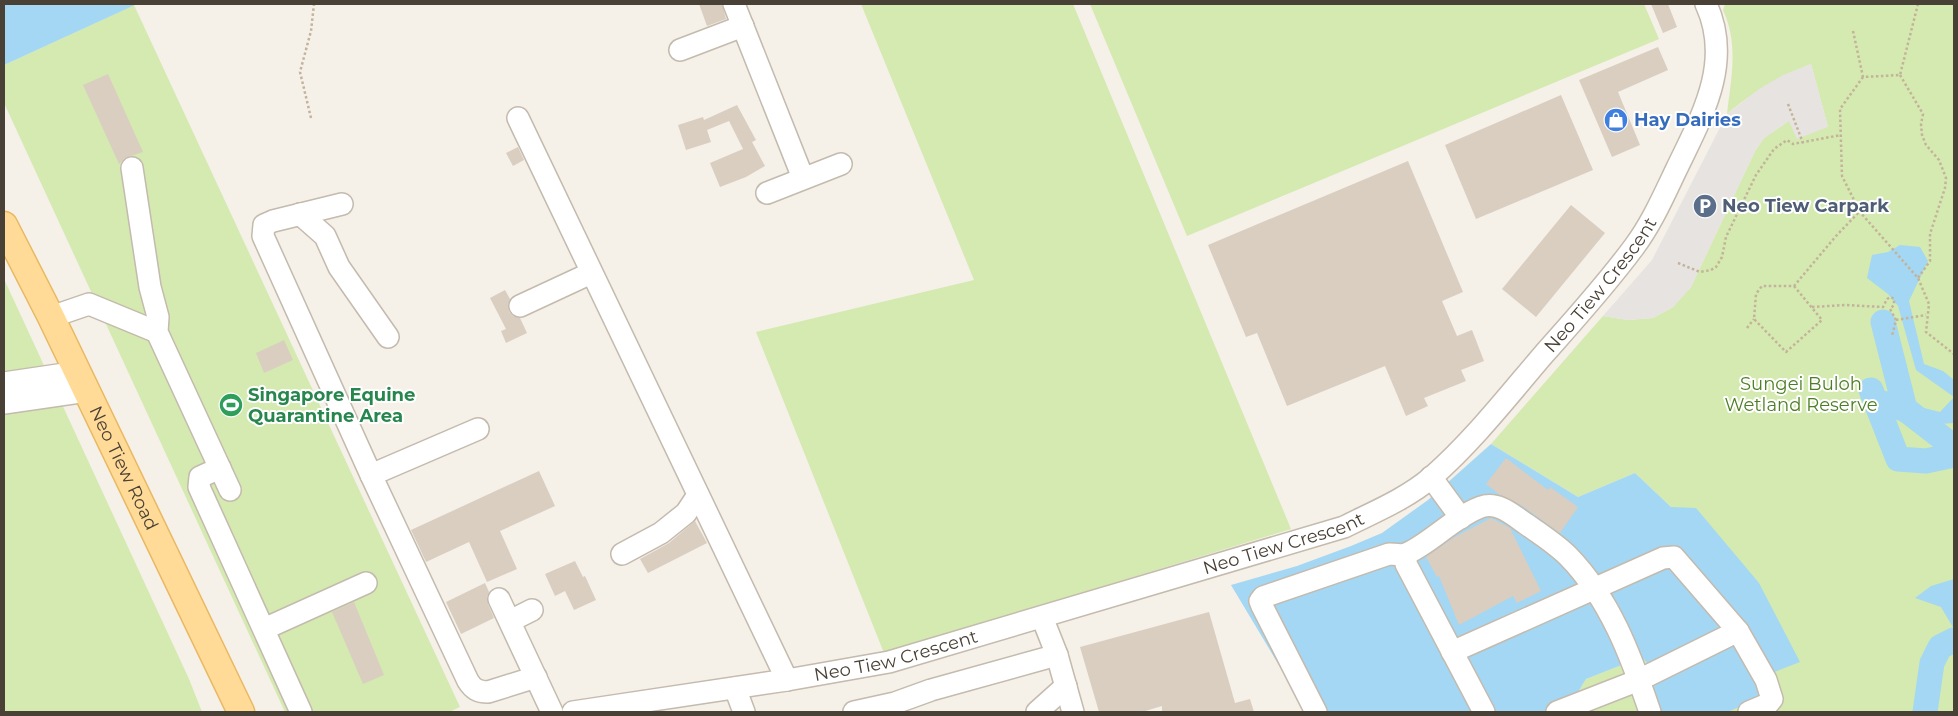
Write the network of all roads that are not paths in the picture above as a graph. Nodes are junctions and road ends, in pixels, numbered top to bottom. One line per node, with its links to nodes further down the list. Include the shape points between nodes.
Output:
1 (734, 4): 3 (street)
2 (1706, 4): 25 (street, Neo Tiew Crescent, via 1714,25 1716,43 1711,93 1654,216 1578,317 1486,423)
3 (743, 26): 4 (street); 8 (street)
4 (680, 50)
5 (518, 118): 13 (street)
6 (841, 164): 8 (street)
7 (132, 168): 16 (street, via 150,287 158,318)
8 (804, 178): 9 (street)
9 (767, 193)
10 (342, 204): 11 (street)
11 (300, 214): 17 (street, via 325,236 339,267); 24 (street, via 264,225 263,236)
12 (4, 225): 15 (main road, Neo Tiew Road)
13 (591, 273): 14 (street); 27 (street)
14 (520, 306)
15 (51, 317): 16 (street, via 89,304); 18 (main road, Neo Tiew Road)
16 (157, 332): 23 (street)
17 (388, 337)
18 (82, 382): 20 (street); 47 (main road, Neo Tiew Road)
19 (4, 383): 20 (street)
20 (34, 397): 21 (street)
21 (4, 403)
22 (478, 429): 24 (street)
23 (220, 468): 26 (street); 37 (street, via 200,477 199,487)
24 (371, 475): 41 (street, via 472,688 488,692)
25 (1431, 477): 28 (street); 35 (street, Neo Tiew Crescent, via 1393,503 1344,527)
26 (230, 490)
27 (698, 495): 29 (street, via 686,513 661,533); 42 (street)
28 (1460, 518): 30 (street); 32 (street, via 1483,506 1503,508 1567,554)
29 (622, 554)
30 (1406, 554): 39 (street, via 1406,564); 55 (street, via 1389,554 1263,597 1260,601)
31 (366, 583): 37 (street)
32 (1596, 588): 38 (street, via 1663,558 1674,557); 39 (street); 43 (street)
33 (500, 599): 36 (street)
34 (532, 610): 36 (street)
35 (1042, 617): 40 (street); 42 (street, Neo Tiew Crescent, via 890,662)
36 (510, 621): 41 (street)
37 (264, 629): 48 (street)
38 (1738, 631): 43 (street); 59 (street, via 1766,680 1772,699)
39 (1452, 652): 56 (street)
40 (1056, 655): 44 (street); 46 (street, via 931,690)
41 (536, 677): 49 (street)
42 (787, 680): 45 (street, Neo Tiew Crescent)
43 (1639, 680): 57 (street); 58 (street)
44 (1066, 686): 53 (street); 54 (street)
45 (735, 688): 50 (street, Neo Tiew Crescent); 51 (street)
46 (910, 705): 52 (street)
47 (241, 712)
48 (301, 712)
49 (552, 712)
50 (573, 712)
51 (744, 712)
52 (854, 712)
53 (1038, 712)
54 (1073, 712)
55 (1316, 712)
56 (1484, 712)
57 (1557, 712)
58 (1650, 712)
59 (1749, 712)

